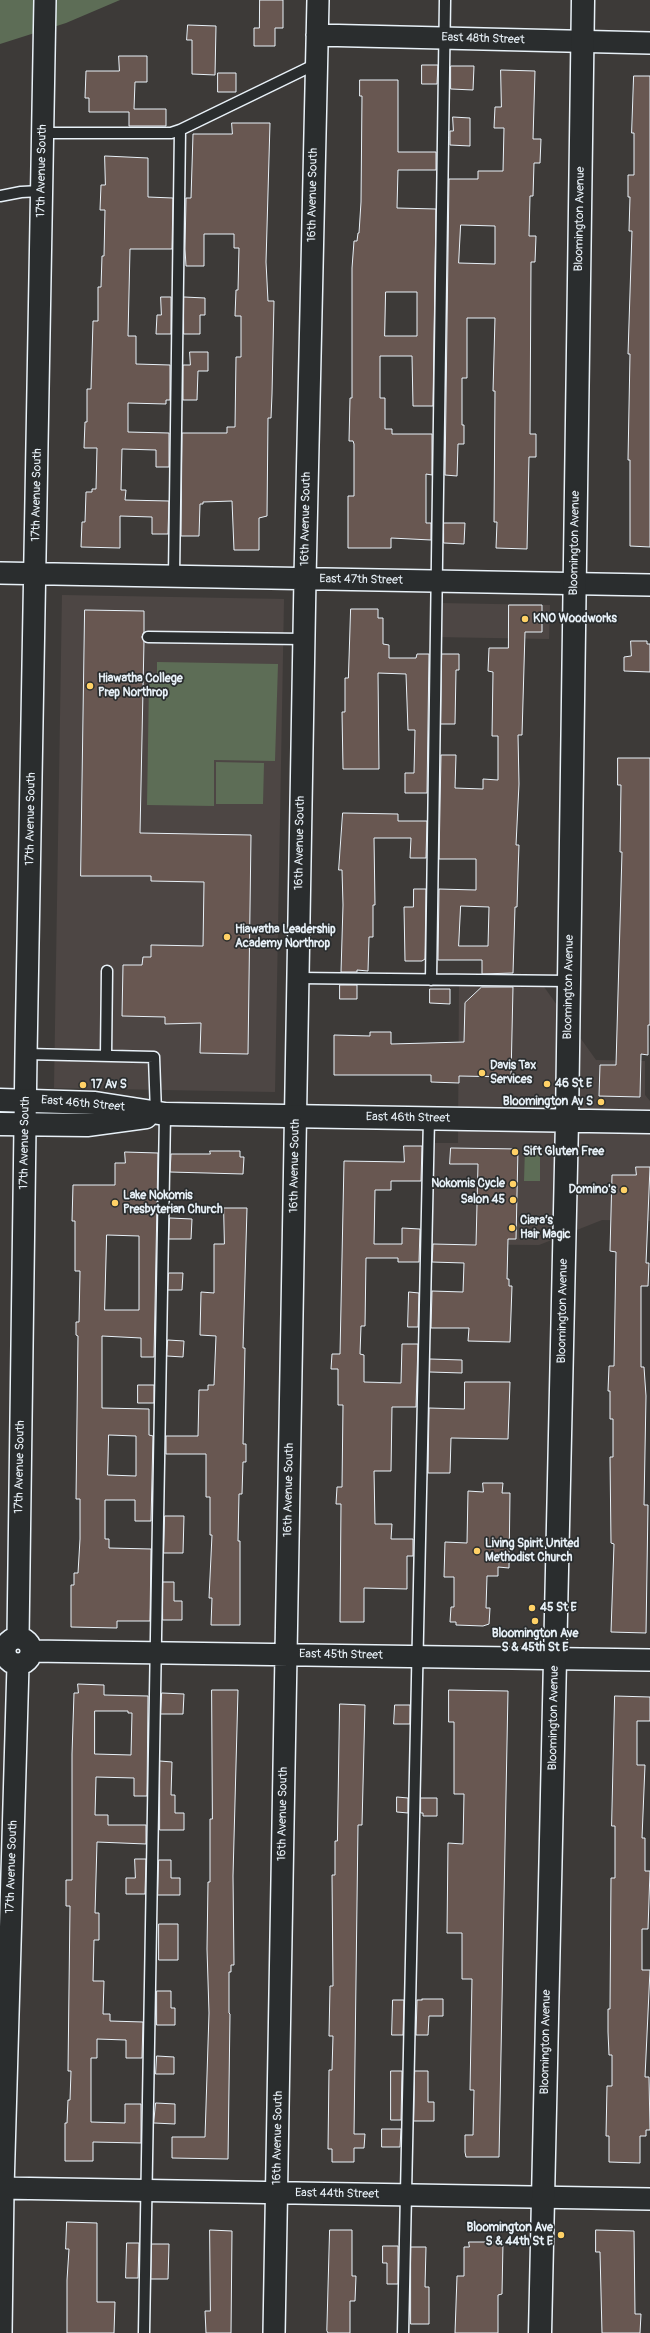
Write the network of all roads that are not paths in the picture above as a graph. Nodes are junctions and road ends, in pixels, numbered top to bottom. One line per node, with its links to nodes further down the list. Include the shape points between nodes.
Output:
1 (46, 0): 11 (street, 17th Avenue South)
2 (318, 0): 5 (street, 16th Avenue South)
3 (445, 0): 6 (lane)
4 (583, 0): 7 (street, Bloomington Avenue)
5 (316, 35): 6 (street, East 48th Street); 9 (street, 16th Avenue South)
6 (445, 38): 7 (street, East 48th Street); 18 (lane)
7 (582, 42): 8 (street, East 48th Street); 19 (street, Bloomington Avenue)
8 (650, 43)
9 (316, 64): 10 (lane); 17 (street, 16th Avenue South)
10 (180, 130): 11 (lane, via 171,133); 16 (lane)
11 (42, 133): 12 (street, 17th Avenue South)
12 (41, 192): 13 (lane); 15 (street, 17th Avenue South)
13 (0, 196)
14 (0, 573): 15 (street, East 47th Street)
15 (36, 574): 16 (street, East 47th Street); 27 (street, 17th Avenue South)
16 (174, 576): 17 (street, East 47th Street)
17 (305, 578): 18 (street, East 47th Street); 22 (street, 16th Avenue South)
18 (435, 581): 19 (street, East 47th Street); 25 (lane)
19 (575, 584): 20 (street, East 47th Street); 26 (street, Bloomington Avenue)
20 (650, 585)
21 (148, 637): 22 (lane)
22 (304, 639): 24 (street, 16th Avenue South)
23 (107, 971): 28 (lane)
24 (298, 978): 25 (lane); 32 (street, 16th Avenue South)
25 (431, 980): 26 (lane)
26 (569, 981): 34 (street, Bloomington Avenue)
27 (26, 1054): 28 (lane); 30 (street, 17th Avenue South)
28 (106, 1056): 31 (lane, via 154,1057)
29 (0, 1100): 30 (street, East 46th Street)
30 (26, 1100): 31 (street, East 46th Street, via 95,1103); 37 (street, 17th Avenue South)
31 (161, 1113): 32 (street, East 46th Street); 37 (street, East 46th Street, via 100,1124); 39 (lane)
32 (296, 1116): 33 (street, East 46th Street); 40 (street, 16th Avenue South)
33 (429, 1118): 34 (street, East 46th Street); 41 (lane)
34 (567, 1121): 35 (street, East 46th Street); 42 (street, Bloomington Avenue)
35 (650, 1122)
36 (0, 1124): 37 (street, East 46th Street)
37 (25, 1125): 38 (street, 17th Avenue South)
38 (14, 1651): 39 (street, East 45th Street); 44 (street, 17th Avenue South)
39 (157, 1653): 40 (street, East 45th Street); 45 (lane)
40 (286, 1654): 41 (street, East 45th Street); 46 (street, 16th Avenue South)
41 (416, 1656): 42 (street, East 45th Street); 47 (lane)
42 (555, 1658): 43 (street, East 45th Street); 48 (street, Bloomington Avenue)
43 (650, 1660)
44 (1, 2188): 45 (street, East 44th Street); 50 (street, 17th Avenue South)
45 (148, 2191): 46 (street, East 44th Street); 51 (lane)
46 (277, 2193): 47 (street, East 44th Street); 52 (street, 16th Avenue South)
47 (405, 2195): 48 (street, East 44th Street); 53 (lane)
48 (543, 2197): 49 (street, East 44th Street); 54 (street, Bloomington Avenue)
49 (650, 2199)
50 (1, 2333)
51 (144, 2333)
52 (274, 2333)
53 (403, 2333)
54 (540, 2333)

